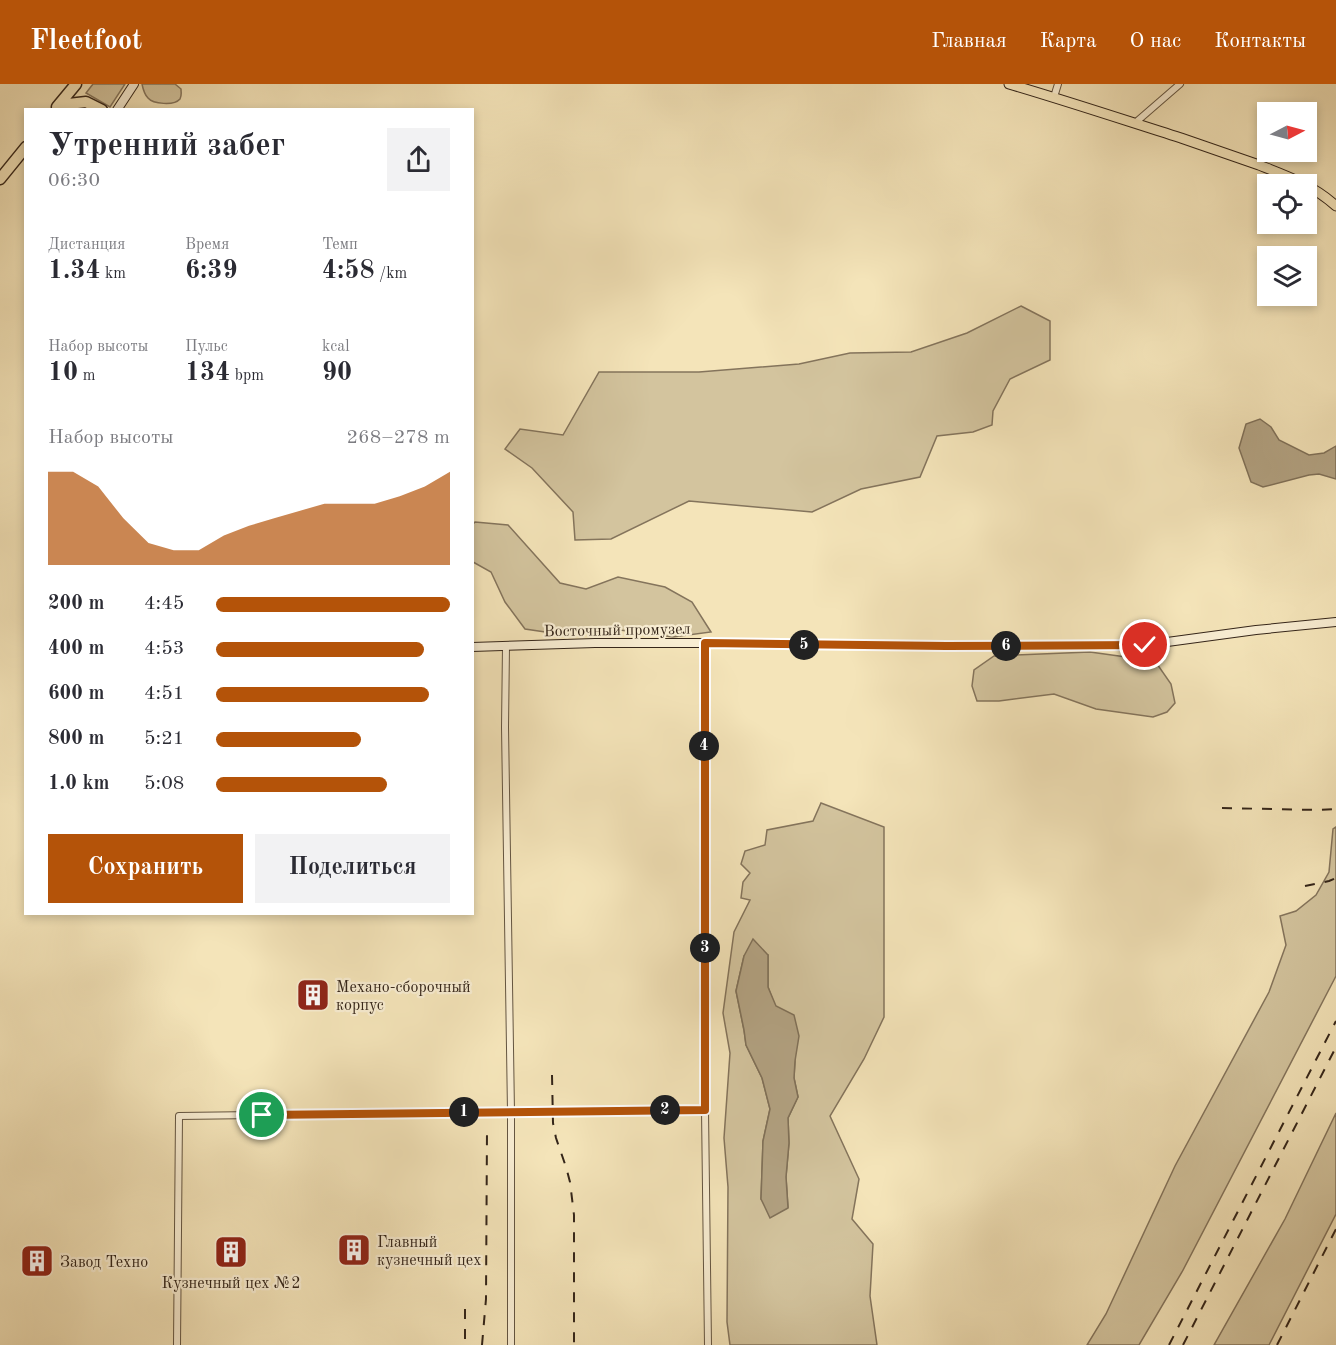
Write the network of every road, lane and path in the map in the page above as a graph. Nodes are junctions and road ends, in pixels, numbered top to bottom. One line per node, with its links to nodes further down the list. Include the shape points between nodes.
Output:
1 (76, 84): 7 (highway)
2 (134, 84): 9 (street)
3 (1009, 84): 6 (main road)
4 (1058, 84): 6 (street)
5 (1180, 84): 10 (street)
6 (1054, 97): 10 (main road)
7 (58, 107): 8 (highway, via 86,102)
8 (98, 108)
9 (118, 108)
10 (1135, 123): 13 (main road, via 1297,179)
11 (24, 149): 12 (highway)
12 (0, 179)
13 (1336, 206)
14 (1336, 622): 15 (street, Восточный промузел, via 1145,645)
15 (705, 643): 17 (street, Восточный промузел); 18 (street)
16 (474, 646): 17 (street, Восточный промузел)
17 (506, 646): 19 (street)
18 (705, 1110): 19 (street); 22 (street)
19 (511, 1112): 20 (street, via 179,1116); 21 (street)
20 (177, 1345)
21 (511, 1345)
22 (708, 1345)

